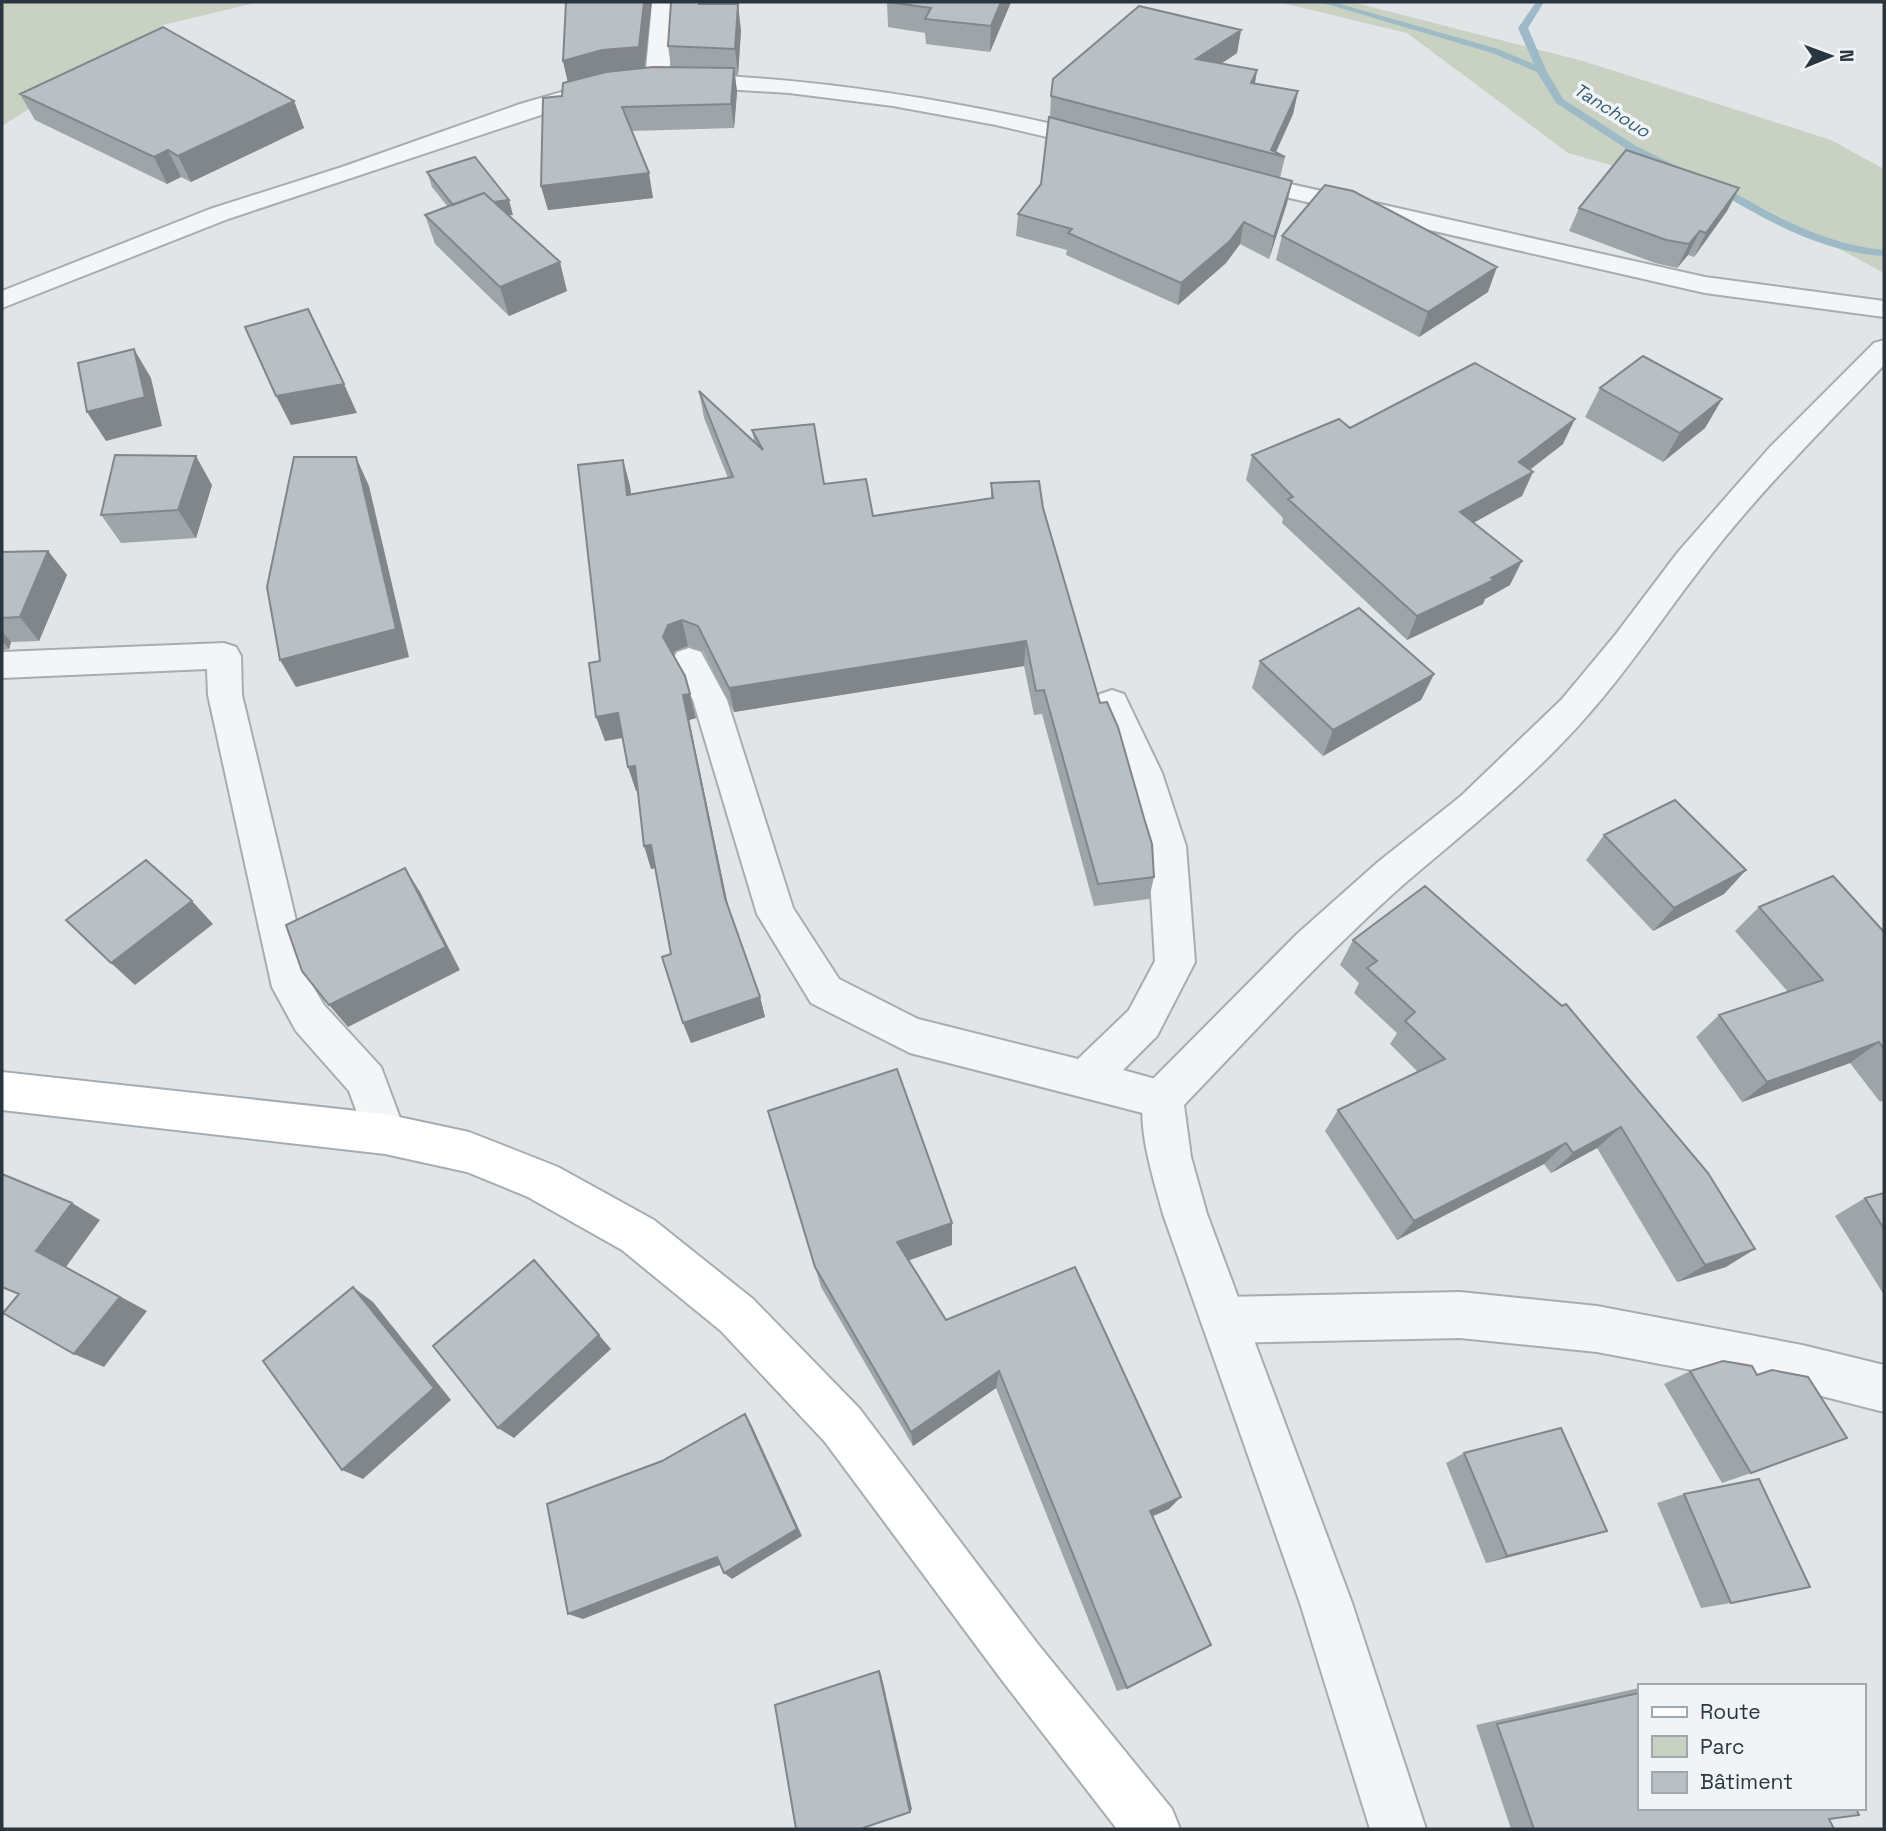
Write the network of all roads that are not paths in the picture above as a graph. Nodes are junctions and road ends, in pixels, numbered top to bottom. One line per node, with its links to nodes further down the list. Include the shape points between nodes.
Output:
1 (663, 2): 2 (street)
2 (637, 83): 3 (street, via 807,88 952,108); 5 (street, via 528,109 219,214)
3 (1119, 147)
4 (1208, 171): 6 (street, via 1705,285)
5 (2, 300)
6 (1884, 309)
7 (1884, 349): 13 (street, via 1781,454 1689,560 1574,708 1474,806 1311,946)
8 (689, 661): 11 (street, via 722,735 776,914 825,991 909,1035)
9 (2, 666): 14 (street, via 224,656 225,695 292,987 310,1018 366,1080)
10 (1112, 703): 11 (street, via 1144,774 1167,846 1175,962 1143,1023)
11 (1087, 1078): 13 (street)
12 (2, 1091): 14 (main road)
13 (1162, 1099): 15 (street, via 1170,1157 1185,1214)
14 (385, 1134): 17 (main road, via 469,1152 543,1182 638,1235 737,1315 842,1425)
15 (1224, 1320): 16 (street, via 1460,1315 1584,1328 1802,1368); 18 (street, via 1326,1603)
16 (1884, 1389)
17 (1152, 1829)
18 (1398, 1829)

